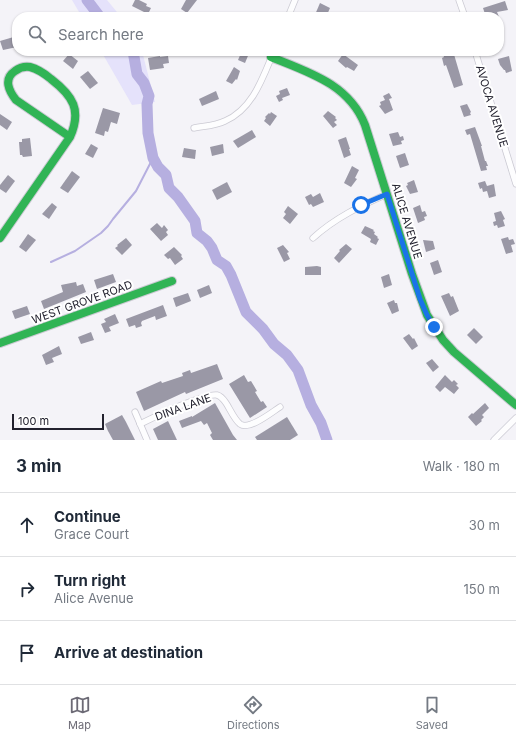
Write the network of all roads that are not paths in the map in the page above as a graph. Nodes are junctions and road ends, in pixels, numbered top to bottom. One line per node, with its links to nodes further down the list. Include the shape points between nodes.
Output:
1 (295, 0): 3 (street)
2 (459, 0): 4 (street)
3 (290, 12)
4 (463, 12)
5 (272, 56): 8 (street, via 257,91 244,108 225,121)
6 (277, 56): 11 (street, ALICE AVENUE, via 338,88 354,104 365,125)
7 (477, 56): 10 (street, AVOCA AVENUE)
8 (194, 128)
9 (70, 137): 9 (street, via 75,129 77,112 65,90 31,68 13,71 7,82 13,97); 12 (street)
10 (516, 184)
11 (387, 194): 13 (street, via 346,213); 16 (street, ALICE AVENUE, via 420,299 434,327 454,352)
12 (0, 238)
13 (313, 238)
14 (172, 281): 15 (street, WEST GROVE ROAD)
15 (0, 343)
16 (516, 405)
17 (280, 407): 20 (street, DINA LANE, via 253,424 244,426 236,420 224,399 216,395 181,405)
18 (134, 412): 20 (street)
19 (516, 418): 22 (street)
20 (140, 424): 21 (street)
21 (147, 440)
22 (494, 440)

